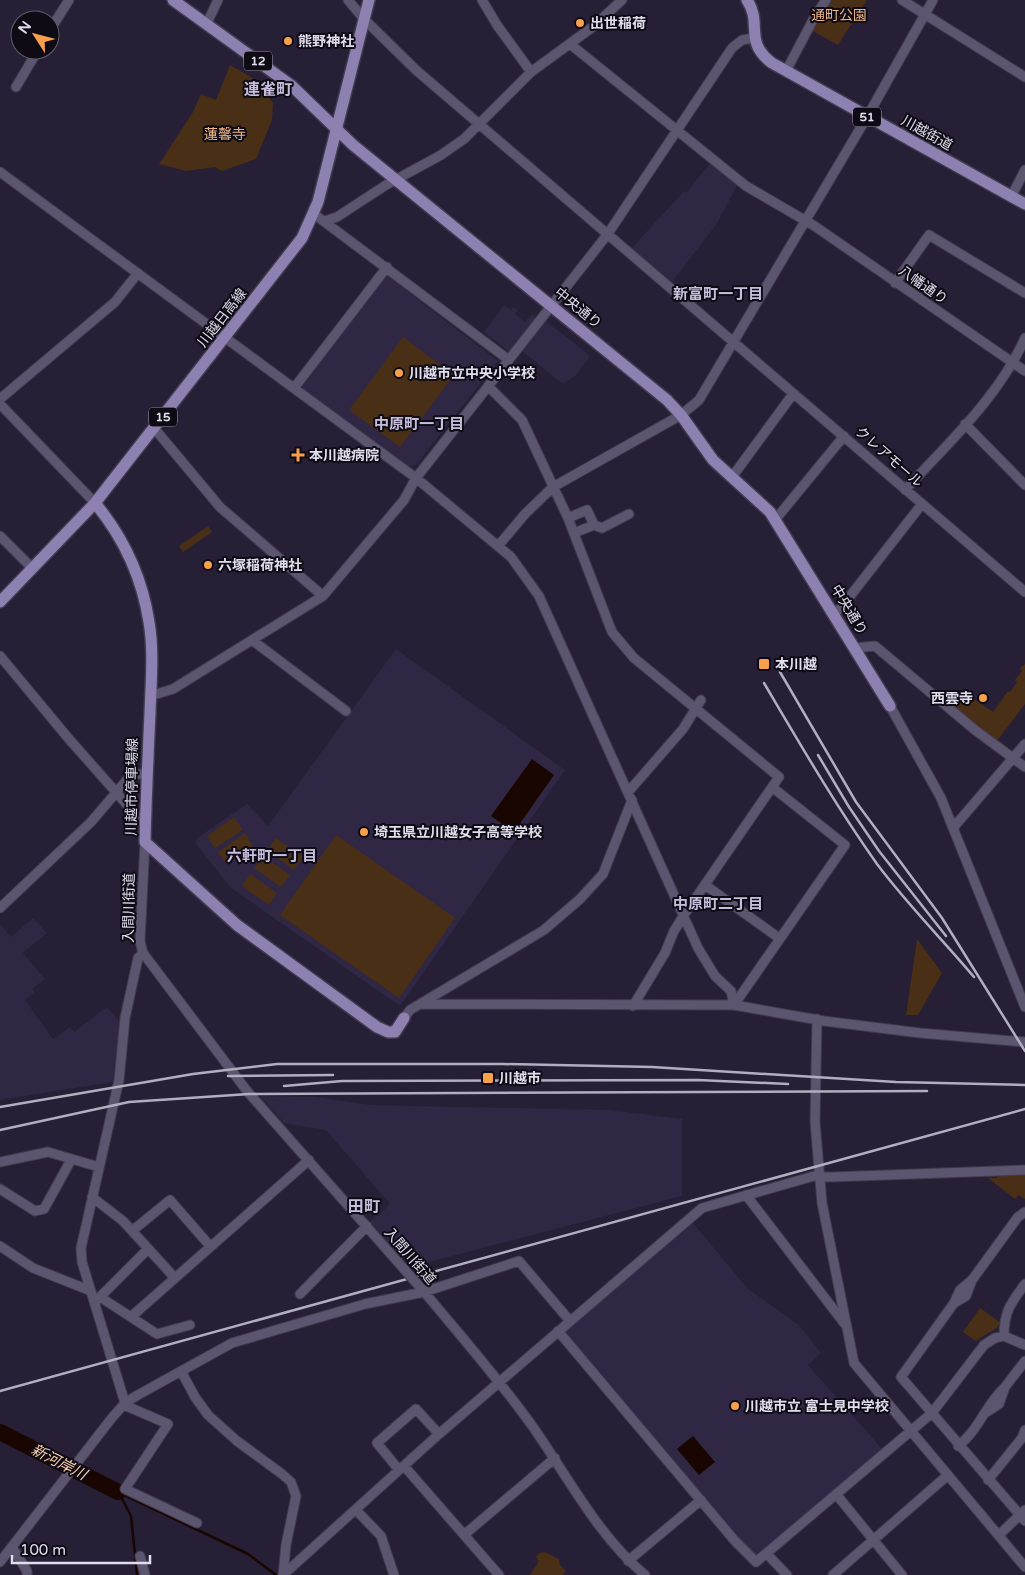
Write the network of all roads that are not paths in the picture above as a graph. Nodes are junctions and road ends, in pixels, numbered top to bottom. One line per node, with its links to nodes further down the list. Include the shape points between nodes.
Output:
1 (69, 0): 12 (street)
2 (173, 0): 15 (main road, 中央通り / 12)
3 (218, 0): 15 (street)
4 (348, 0): 14 (street, クレアモール)
5 (369, 0): 14 (main road, 川越日高線 / 15)
6 (482, 0): 20 (street)
7 (622, 0): 17 (street)
8 (747, 0): 16 (main road, 川越街道 / 51, via 753,14)
9 (826, 0): 19 (street)
10 (902, 0): 13 (street)
11 (934, 0): 13 (street)
12 (60, 14)
13 (925, 15): 21 (street); 23 (street)
14 (364, 19): 24 (street, クレアモール, via 416,70); 26 (main road, 川越日高線 / 15)
15 (207, 23): 26 (main road, 中央通り / 12, via 292,86)
16 (754, 38): 19 (main road, 川越街道 / 51, via 763,56); 25 (street, via 742,40 732,48)
17 (570, 44): 20 (street); 25 (street, 八幡通り)
18 (32, 60): 22 (street)
19 (786, 71): 23 (main road, 川越街道 / 51)
20 (531, 72): 24 (street)
21 (1025, 77)
22 (16, 87)
23 (867, 117): 30 (main road, 川越街道 / 51); 33 (street)
24 (480, 123): 29 (street, via 441,155); 35 (street, クレアモール)
25 (676, 129): 33 (street, 八幡通り, via 746,186); 35 (street)
26 (337, 130): 29 (main road, 中央通り); 32 (main road, 川越日高線 / 15)
27 (1025, 170): 30 (street)
28 (0, 172): 37 (street)
29 (396, 179): 34 (street); 40 (main road, 中央通り)
30 (1011, 196): 31 (main road, 川越街道 / 51)
31 (1025, 204)
32 (314, 214): 34 (street); 41 (main road, 川越日高線 / 15, via 295,249)
33 (806, 221): 38 (street, 八幡通り); 43 (street)
34 (325, 222): 36 (street)
35 (606, 235): 40 (street); 43 (street, クレアモール)
36 (386, 267): 44 (street); 48 (street)
37 (138, 273): 41 (street); 50 (street, via 115,302)
38 (895, 282): 39 (street, via 929,236); 45 (street, 八幡通り)
39 (1025, 292)
40 (552, 306): 44 (street); 52 (main road, 中央通り)
41 (225, 337): 48 (street); 54 (main road, 川越日高線 / 15)
42 (1025, 338): 45 (street)
43 (734, 343): 49 (street, クレアモール); 52 (street, via 699,400)
44 (509, 360): 47 (street)
45 (1014, 364): 46 (street, 八幡通り); 53 (street)
46 (1025, 371)
47 (488, 386): 57 (street); 59 (street, via 519,415)
48 (294, 388): 57 (street)
49 (793, 394): 55 (street, クレアモール); 56 (street)
50 (0, 399)
51 (0, 404): 61 (street)
52 (681, 415): 56 (main road, 中央通り, via 713,460); 59 (street)
53 (965, 424): 58 (street); 60 (street)
54 (154, 428): 61 (main road, 川越日高線 / 15); 72 (street, via 220,507)
55 (844, 436): 60 (street, クレアモール); 65 (street)
56 (732, 477): 65 (main road, 中央通り, via 765,506)
57 (416, 478): 69 (street); 72 (street, via 404,500)
58 (1025, 485)
59 (553, 487): 64 (street); 69 (street)
60 (905, 490): 62 (street, クレアモール)
61 (95, 502): 70 (main road, 川越日高線 / 15); 78 (main road, 川越市停車場線, via 126,546 140,585 150,624)
62 (922, 504): 71 (street, クレアモール); 74 (street)
63 (628, 514): 66 (street, via 602,528)
64 (568, 518): 66 (street, via 587,510); 67 (street)
65 (775, 520): 74 (main road, 中央通り)
66 (594, 525): 67 (street)
67 (574, 533): 81 (street, via 612,632 634,658)
68 (0, 536): 70 (street)
69 (498, 546): 89 (street, via 520,567 539,596)
70 (32, 568): 73 (main road, 川越日高線 / 15)
71 (1025, 592)
72 (324, 596): 75 (street)
73 (0, 602)
74 (833, 614): 76 (main road, 中央通り)
75 (252, 640): 78 (street, via 173,689); 82 (street)
76 (854, 648): 80 (main road, 中央通り); 84 (street, via 874,646)
77 (0, 656): 88 (street)
78 (150, 696): 86 (main road, 川越市停車場線)
79 (701, 700): 81 (street)
80 (890, 706): 91 (street, via 930,777)
81 (696, 708): 87 (street, via 779,777); 89 (street, via 678,736)
82 (346, 710)
83 (1025, 744): 84 (street)
84 (1014, 759): 85 (street); 91 (street)
85 (1025, 767)
86 (147, 774): 88 (street, via 132,774); 90 (main road, 川越市停車場線)
87 (772, 787): 93 (street); 96 (street, via 844,845)
88 (116, 792): 90 (street); 94 (street, via 91,822)
89 (630, 795): 95 (street); 99 (street, via 603,874 580,899 544,930)
90 (145, 825): 92 (main road, 川越市停車場線)
91 (953, 828): 98 (street)
92 (145, 842): 97 (street, 入間川街道, via 140,941); 102 (main road, 川越市停車場線, via 237,925 377,1027 395,1032)
93 (705, 885): 95 (street); 96 (street)
94 (0, 908)
95 (684, 915): 100 (street, via 707,964 731,991); 101 (street)
96 (779, 938): 100 (street)
97 (143, 953): 106 (street, 入間川街道, via 247,1091); 108 (street, via 138,958 125,1018 119,1080)
98 (1024, 1000)
99 (420, 1004): 101 (street); 102 (street)
100 (734, 1005): 101 (street); 103 (street)
101 (632, 1006)
102 (404, 1018)
103 (816, 1019): 104 (street, via 920,1033); 110 (street, via 815,1122)
104 (1025, 1042)
105 (71, 1160): 107 (street, via 48,1152); 108 (street); 111 (street, via 44,1209 35,1211)
106 (309, 1160): 115 (street, 入間川街道); 118 (street)
107 (0, 1162)
108 (99, 1167): 113 (street)
109 (1025, 1170): 110 (street)
110 (820, 1176): 112 (street); 127 (street, via 828,1244)
111 (0, 1190)
112 (746, 1195): 126 (street, via 702,1208); 127 (street)
113 (92, 1198): 116 (street); 124 (street, via 81,1248 82,1262)
114 (1025, 1212): 136 (street, via 1018,1216 972,1280 960,1290 901,1377)
115 (367, 1226): 122 (street, 入間川街道, bridge); 123 (street)
116 (132, 1231): 118 (street, via 170,1200); 119 (street)
117 (0, 1246): 124 (street, via 32,1268)
118 (210, 1246): 120 (street)
119 (148, 1249): 120 (street); 124 (street)
120 (174, 1278): 125 (street)
121 (1025, 1284): 130 (street, via 1008,1306)
122 (421, 1289): 126 (street, via 519,1261); 133 (street, via 232,1343); 134 (street, 入間川街道)
123 (300, 1294)
124 (95, 1296): 125 (street); 135 (street)
125 (132, 1316): 128 (street, via 157,1334)
126 (570, 1321): 129 (street)
127 (844, 1323): 137 (street, via 854,1364)
128 (190, 1325)
129 (558, 1331): 134 (street); 146 (street)
130 (1004, 1336): 131 (street); 136 (street, via 984,1345)
131 (1025, 1346)
132 (1025, 1361): 140 (street, via 992,1399 987,1412 968,1438)
133 (182, 1371): 135 (street); 161 (street, via 195,1398 208,1415 282,1474 295,1490)
134 (499, 1383): 138 (street); 141 (street, 入間川街道)
135 (124, 1404): 149 (street, via 168,1424 125,1489); 153 (street)
136 (932, 1413): 137 (street); 140 (street)
137 (910, 1431): 143 (street); 145 (street)
138 (439, 1434): 142 (street); 142 (street, via 416,1409 376,1443)
139 (1024, 1435): 144 (street)
140 (958, 1446): 144 (street)
141 (555, 1458): 150 (street); 156 (street, 入間川街道, via 607,1536)
142 (402, 1468): 147 (street); 150 (street)
143 (948, 1475): 151 (street); 152 (street)
144 (988, 1480): 148 (street)
145 (836, 1494): 152 (street); 154 (street)
146 (701, 1500): 154 (street, via 754,1561); 156 (street)
147 (356, 1510): 161 (street); 162 (street, via 381,1536)
148 (1024, 1516): 151 (street)
149 (197, 1523)
150 (465, 1534): 163 (street)
151 (999, 1535): 158 (street)
152 (874, 1539): 166 (street); 167 (street)
153 (12, 1547): 157 (street); 160 (street)
154 (767, 1554): 165 (street)
155 (140, 1556): 159 (street)
156 (628, 1561): 164 (street, 入間川街道)
157 (0, 1562)
158 (1025, 1567)
159 (147, 1574)
160 (26, 1575)
161 (283, 1575)
162 (394, 1575)
163 (499, 1575)
164 (645, 1575)
165 (787, 1575)
166 (833, 1575)
167 (902, 1575)

